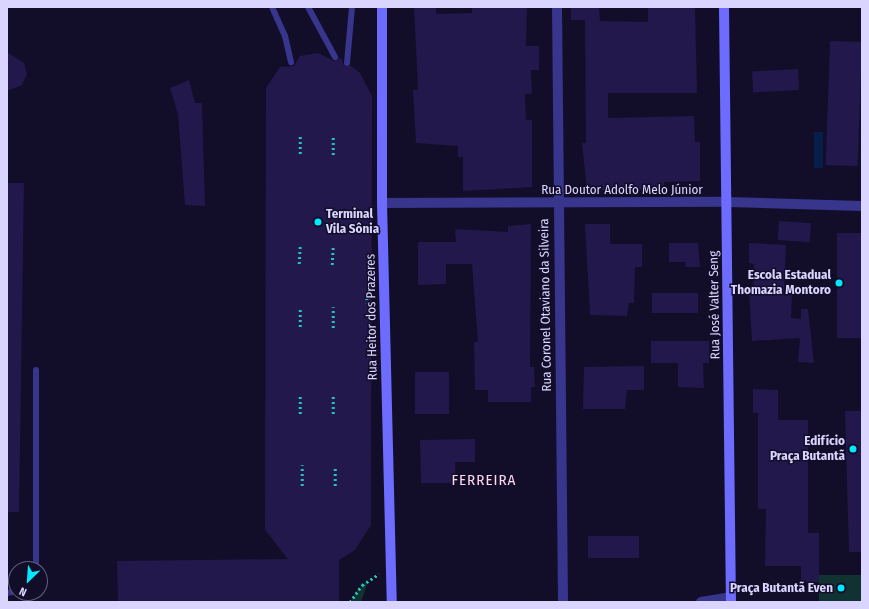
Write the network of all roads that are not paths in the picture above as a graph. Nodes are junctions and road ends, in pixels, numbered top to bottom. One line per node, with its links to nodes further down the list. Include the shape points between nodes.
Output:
1 (272, 7): 8 (lane, via 285,36)
2 (308, 7): 7 (lane)
3 (352, 7): 9 (lane)
4 (382, 7): 11 (street, Rua Heitor dos Prazeres)
5 (557, 7): 12 (street, Rua Coronel Otaviano da Silveira)
6 (724, 7): 10 (street, Rua José Valter Seng)
7 (335, 57)
8 (291, 62)
9 (347, 63)
10 (727, 202): 12 (street, Rua Doutor Adolfo Melo Júnior); 13 (street, Rua Doutor Adolfo Melo Júnior); 16 (street, Rua José Valter Seng)
11 (382, 203): 12 (street, Rua Doutor Adolfo Melo Júnior); 17 (street, Rua Heitor dos Prazeres)
12 (558, 203): 18 (street, Rua Coronel Otaviano da Silveira)
13 (862, 206)
14 (36, 370): 15 (lane)
15 (36, 561)
16 (731, 600): 19 (street)
17 (392, 602)
18 (563, 602)
19 (701, 602)

